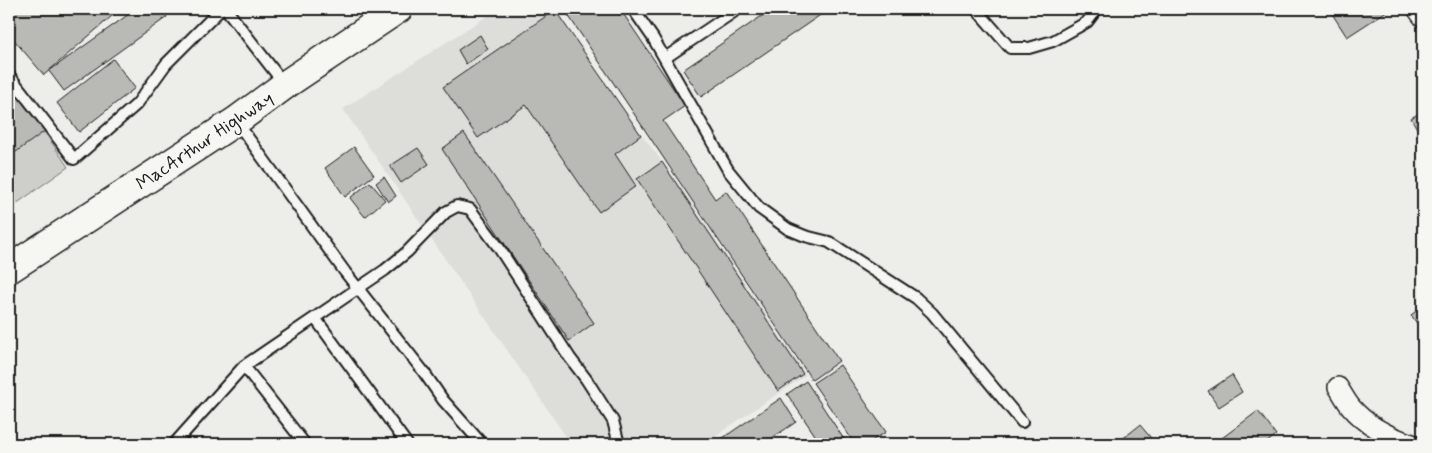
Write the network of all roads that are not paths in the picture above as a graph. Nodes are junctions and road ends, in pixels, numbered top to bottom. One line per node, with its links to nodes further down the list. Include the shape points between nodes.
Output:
1 (221, 9): 11 (lane, via 166,64 137,104 74,159)
2 (226, 9): 12 (lane)
3 (398, 9): 12 (highway, MacArthur Highway)
4 (633, 9): 10 (lane)
5 (738, 9): 10 (lane)
6 (976, 9): 7 (lane, via 1010,48 1029,48 1053,41 1087,22)
7 (1097, 9)
8 (1417, 9): 9 (street)
9 (1423, 17)
10 (665, 58): 19 (lane, via 728,170 758,208 788,229 829,242 916,298)
11 (9, 75)
12 (285, 86): 13 (highway, MacArthur Highway)
13 (236, 121): 14 (highway, MacArthur Highway); 15 (lane)
14 (9, 269)
15 (358, 289): 16 (lane); 23 (lane, via 424,371 443,400); 24 (lane, via 407,252 446,212 457,206 470,208 613,421)
16 (315, 318): 17 (lane); 22 (lane)
17 (244, 366): 20 (lane); 21 (lane)
18 (1338, 387): 25 (street, via 1365,420 1383,432)
19 (1022, 422)
20 (174, 444)
21 (305, 444)
22 (407, 444)
23 (482, 444)
24 (619, 444)
25 (1412, 444)

